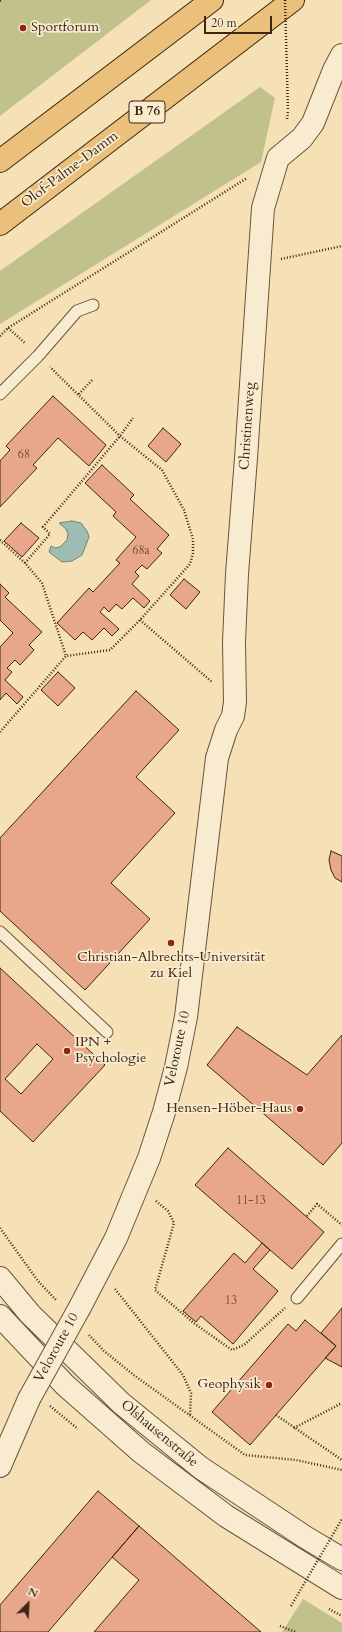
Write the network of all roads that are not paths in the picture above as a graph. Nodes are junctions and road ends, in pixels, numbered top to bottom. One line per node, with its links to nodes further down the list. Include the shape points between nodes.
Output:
1 (212, 0): 4 (highway)
2 (293, 0): 5 (highway, Olof-Palme-Damm / B 76)
3 (342, 55): 8 (street, Christinenweg, via 313,123 302,138 278,158 261,225 237,574)
4 (0, 161)
5 (0, 224)
6 (93, 305): 7 (lane, via 77,311 38,356)
7 (0, 394)
8 (235, 692): 15 (street, Veloroute 10, bridge, via 233,716 217,758 186,1017 164,1112 116,1238 70,1306)
9 (0, 932): 10 (lane)
10 (107, 1032)
11 (342, 1244): 13 (lane)
12 (0, 1278): 16 (street, Olshausenstraße, via 30,1314 121,1403 194,1463)
13 (297, 1298)
14 (0, 1316): 17 (street, Olshausenstraße, via 65,1385 141,1452 226,1516)
15 (0, 1466)
16 (342, 1559)
17 (342, 1588)

